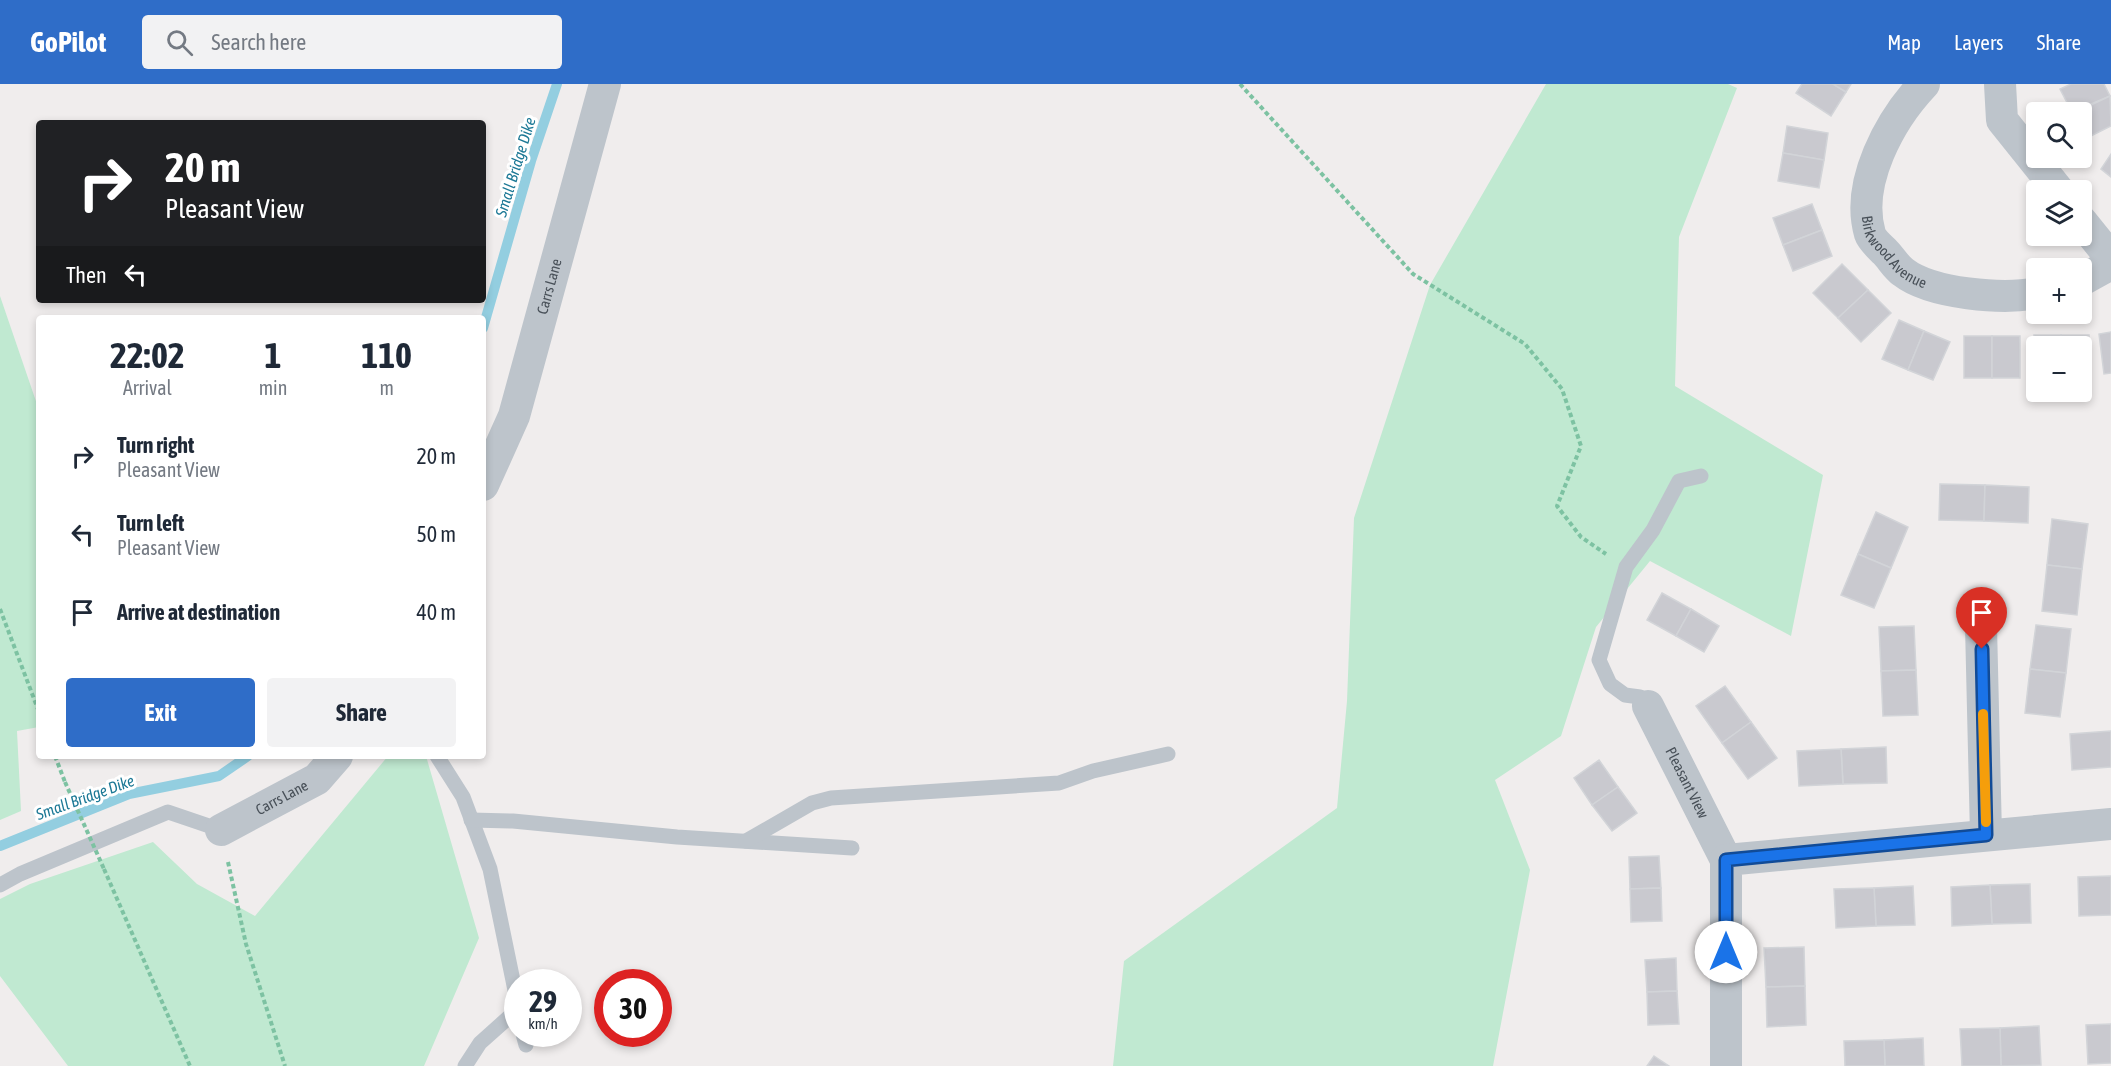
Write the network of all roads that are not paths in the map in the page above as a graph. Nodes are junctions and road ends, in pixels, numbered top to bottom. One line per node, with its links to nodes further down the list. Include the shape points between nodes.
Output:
1 (605, 84): 11 (street, Carrs Lane, via 514,416)
2 (1924, 84): 9 (street, Birkwood Avenue, via 1904,105 1880,150 1867,196 1871,236 1904,273 1952,292)
3 (2000, 84): 4 (street, via 2002,120)
4 (2050, 180)
5 (2092, 234): 6 (street)
6 (2111, 258)
7 (2111, 264): 8 (street)
8 (2092, 274)
9 (2026, 295)
10 (1701, 476): 13 (lane, via 1679,481 1653,530 1626,567 1599,660 1610,684)
11 (486, 478)
12 (1981, 626): 20 (street)
13 (1648, 706): 23 (street, Pleasant View)
14 (1168, 754): 21 (lane, via 1059,783 831,798 812,803)
15 (333, 759): 19 (street, Carrs Lane, via 316,779)
16 (439, 759): 17 (lane, via 463,797)
17 (471, 820): 21 (lane, via 513,820); 25 (lane, via 490,869)
18 (2111, 824): 20 (street)
19 (221, 830): 24 (lane, via 168,812)
20 (1986, 835): 23 (street)
21 (746, 842): 22 (lane)
22 (852, 848)
23 (1726, 860): 28 (street, Pleasant View)
24 (0, 885)
25 (510, 969)
26 (504, 1020): 27 (lane, via 480,1043)
27 (465, 1066)
28 (1726, 1066)

